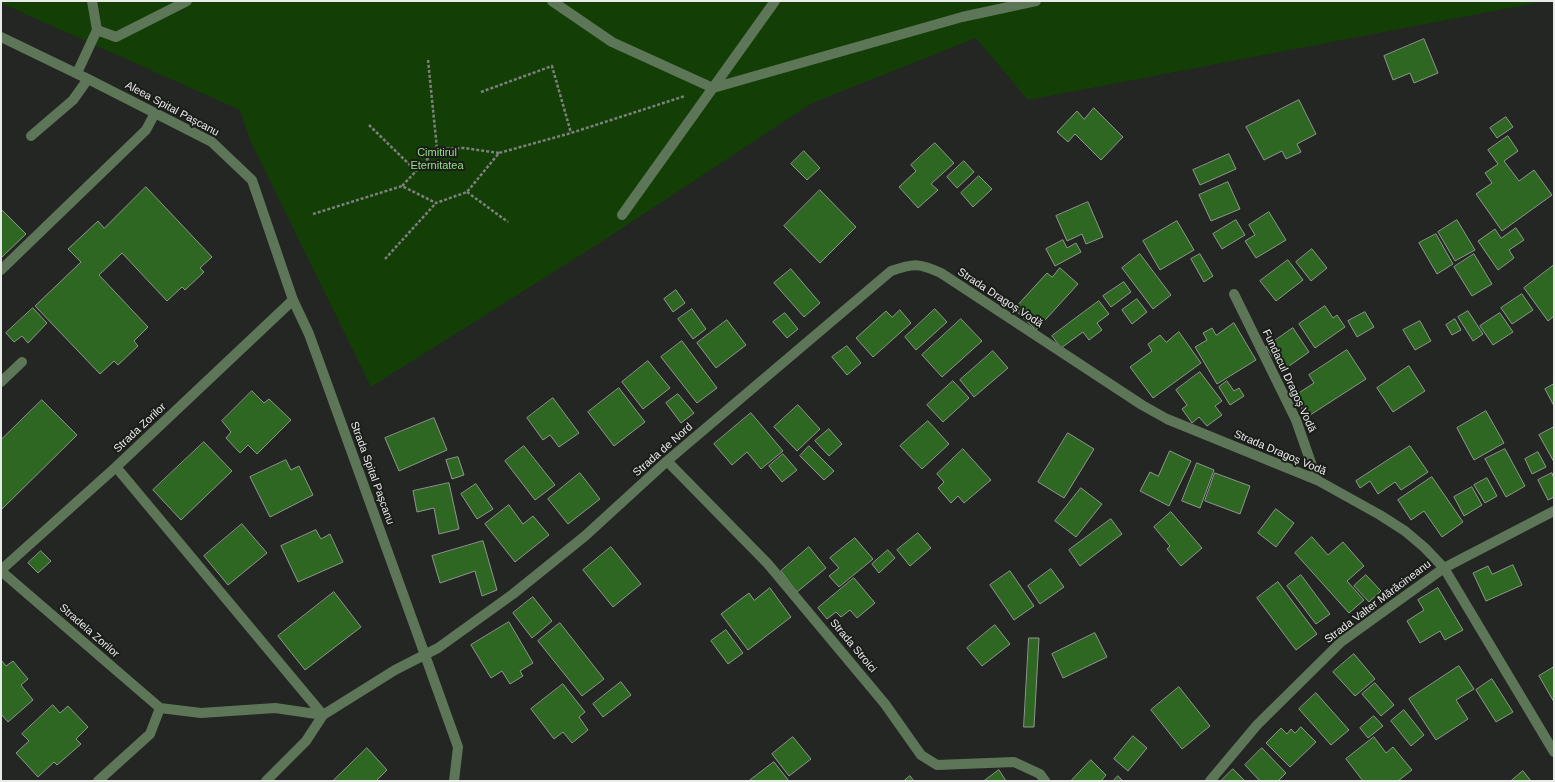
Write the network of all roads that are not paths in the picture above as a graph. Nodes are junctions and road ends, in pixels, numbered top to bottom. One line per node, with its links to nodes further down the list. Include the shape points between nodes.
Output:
1 (92, 1): 6 (street)
2 (187, 1): 6 (street, via 116,37)
3 (552, 1): 10 (street, via 612,42)
4 (775, 1): 10 (street)
5 (1036, 1): 10 (street, via 962,17)
6 (97, 30): 8 (street)
7 (1, 37): 8 (street, Aleea Spital Pașcanu)
8 (77, 73): 9 (street, Aleea Spital Pașcanu)
9 (88, 79): 11 (street, Aleea Spital Pașcanu); 12 (street, via 73,100)
10 (713, 88): 13 (street)
11 (155, 113): 15 (street, via 146,130); 17 (street, Aleea Spital Pașcanu, via 212,142 252,180)
12 (31, 136)
13 (622, 215)
14 (916, 264): 20 (street, Strada de Nord, via 891,271); 22 (street, Strada Dragoș Vodă, via 941,273 1142,405 1168,419)
15 (1, 270)
16 (1234, 294): 22 (street, Fundacul Dragoș Vodă, via 1296,420)
17 (293, 300): 21 (street, Strada Zorilor); 26 (street, Strada Spital Pașcanu, via 309,334)
18 (22, 362): 19 (street)
19 (1, 382)
20 (667, 461): 26 (street, Strada de Nord, via 555,560 438,648); 33 (street, Strada Stroici, via 768,564 885,704 921,755 937,765 1014,762 1040,774)
21 (116, 467): 25 (street, Strada Zorilor); 28 (street)
22 (1317, 480): 24 (street, Strada Dragoș Vodă, via 1405,531)
23 (1554, 511): 24 (street, Strada Valter Mărăcineanu)
24 (1444, 568): 29 (street, Strada Dragoș Vodă); 34 (street, Strada Valter Mărăcineanu, via 1341,642 1257,725)
25 (1, 571): 27 (street, Stradela Zorilor)
26 (424, 655): 28 (street); 32 (street, Strada Spital Pașcanu, via 458,747)
27 (160, 708): 28 (street, via 201,713 275,708); 30 (street, via 150,734)
28 (323, 715): 31 (street, via 306,741)
29 (1554, 752)
30 (98, 781)
31 (266, 781)
32 (454, 781)
33 (1045, 781)
34 (1210, 781)

